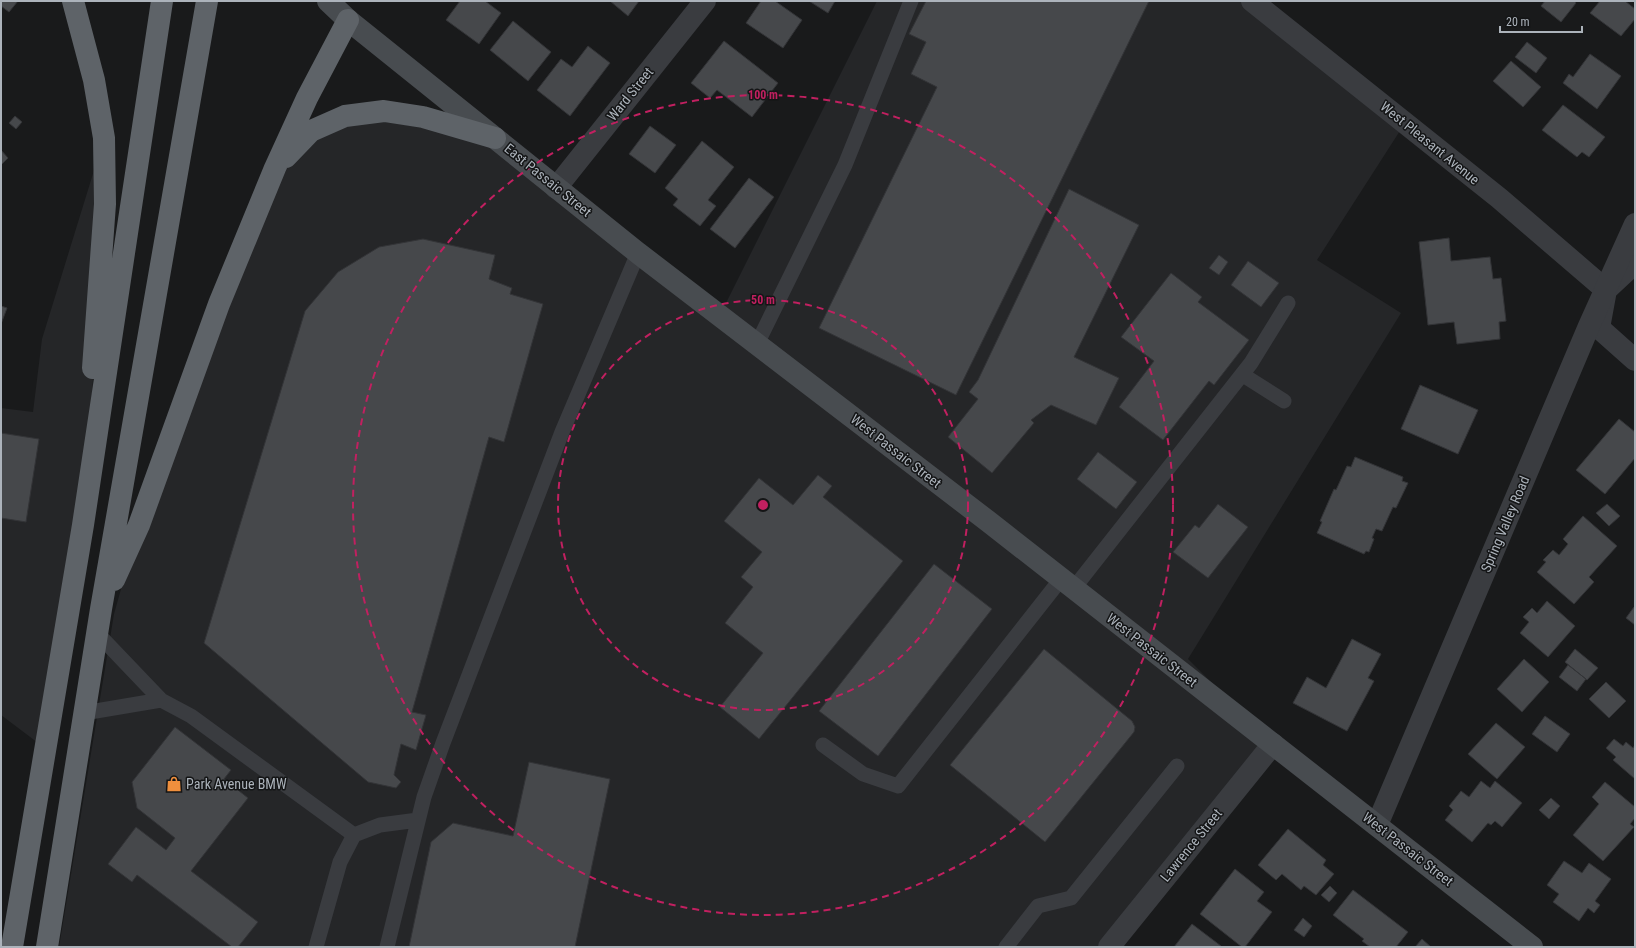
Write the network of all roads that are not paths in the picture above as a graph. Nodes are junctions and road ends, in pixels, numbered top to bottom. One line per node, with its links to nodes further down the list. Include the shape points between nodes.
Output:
1 (74, 1): 21 (highway, via 94,80 104,138 105,204)
2 (162, 1): 21 (highway)
3 (328, 1): 8 (main road, East Passaic Street)
4 (705, 1): 11 (street, Ward Street)
5 (911, 1): 17 (lane, via 845,165)
6 (1252, 1): 15 (street, West Pleasant Avenue, via 1499,198)
7 (205, 8): 23 (highway)
8 (348, 20): 9 (main road, East Passaic Street); 10 (highway, via 307,98)
9 (496, 138): 10 (highway, via 423,117 384,111 345,116 311,131); 11 (main road, East Passaic Street)
10 (275, 168): 23 (highway, via 219,304 139,525)
11 (556, 188): 13 (main road, East Passaic Street)
12 (1635, 224): 15 (street, Spring Valley Road)
13 (638, 253): 17 (main road, East Passaic Street); 30 (lane, via 560,439 443,743)
14 (1635, 263): 15 (street)
15 (1606, 290): 18 (street, via 1600,328); 31 (street, Spring Valley Road)
16 (1288, 303): 19 (lane)
17 (764, 350): 22 (main road, West Passaic Street)
18 (1635, 360)
19 (1242, 374): 20 (lane); 22 (lane)
20 (1284, 401)
21 (83, 525): 33 (highway)
22 (1068, 584): 27 (main road, West Passaic Street); 28 (lane, via 898,786 864,774)
23 (101, 609): 24 (highway)
24 (98, 632): 25 (lane); 26 (highway)
25 (161, 700): 26 (lane); 32 (lane, via 191,716)
26 (84, 714): 34 (highway)
27 (1272, 744): 31 (main road, West Passaic Street); 38 (street, Lawrence Street)
28 (823, 745)
29 (1177, 766): 37 (lane, via 1071,898 1038,906)
30 (418, 820): 32 (lane, via 380,825); 36 (lane)
31 (1378, 824): 39 (main road, West Passaic Street)
32 (354, 835): 35 (lane, via 340,862)
33 (9, 938)
34 (47, 947)
35 (316, 947)
36 (387, 947)
37 (1006, 947)
38 (1109, 947)
39 (1532, 947)

